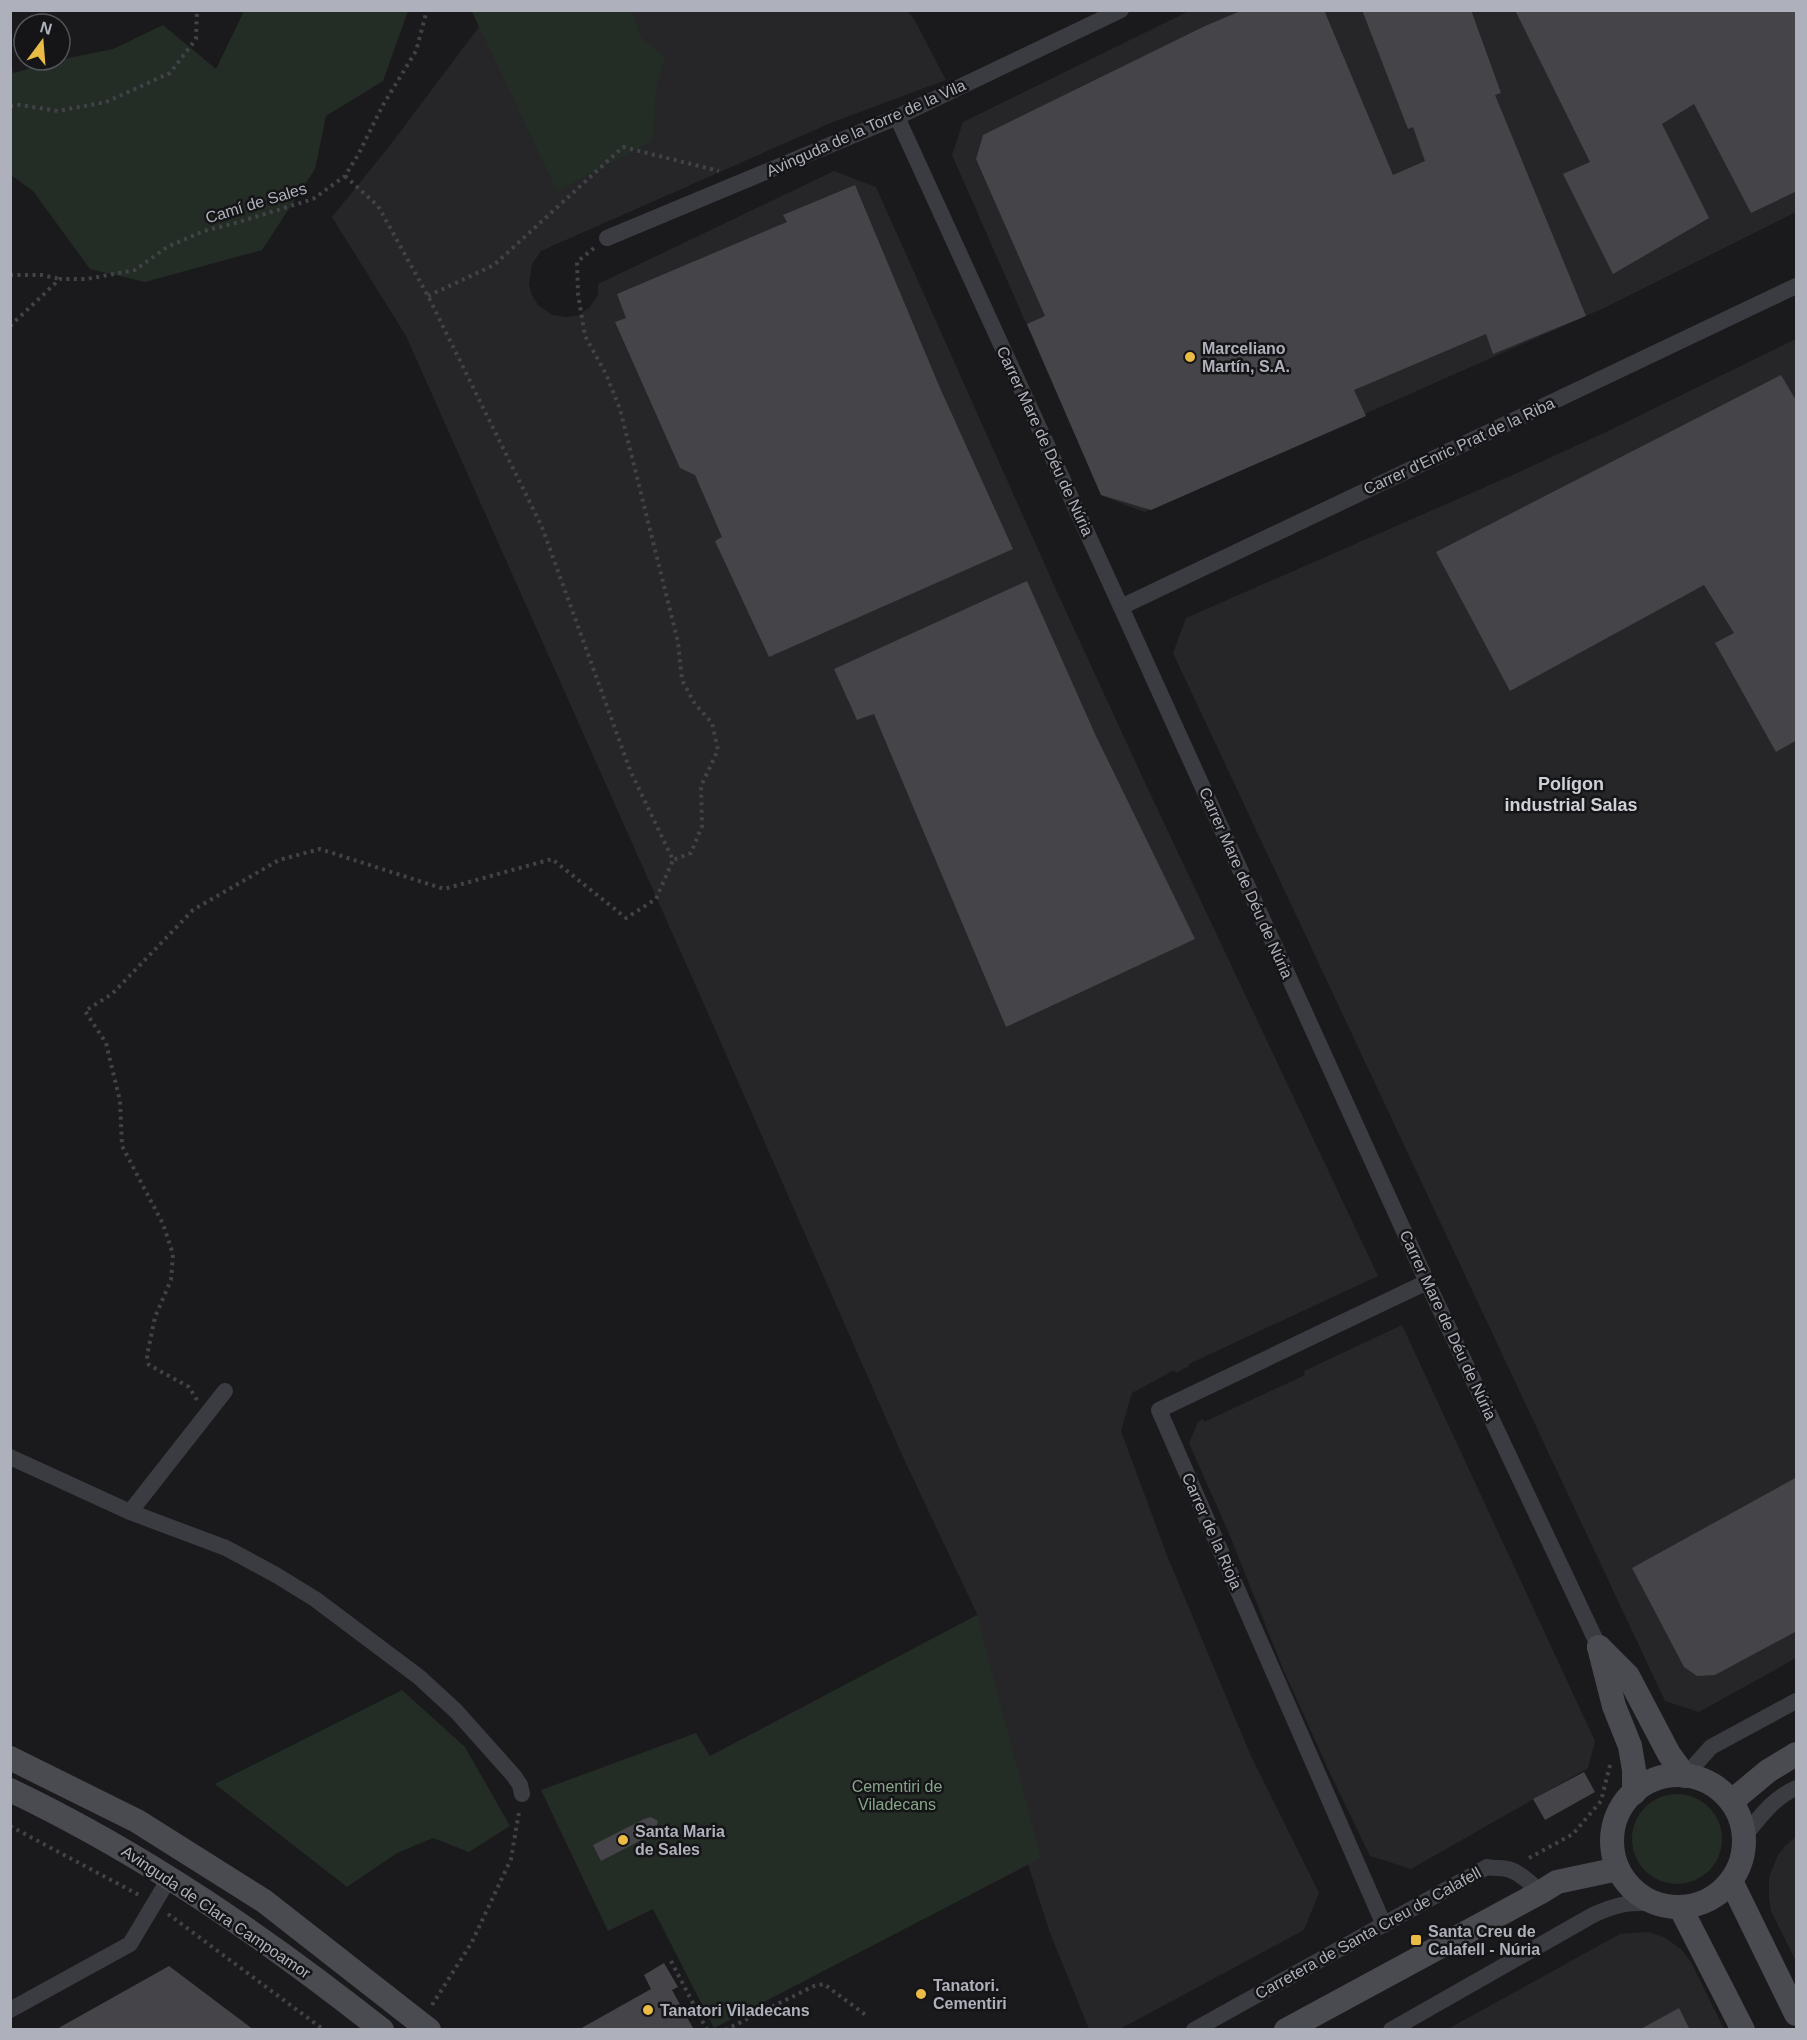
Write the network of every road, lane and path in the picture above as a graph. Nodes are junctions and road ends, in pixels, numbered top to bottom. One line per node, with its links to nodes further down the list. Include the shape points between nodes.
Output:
1 (198, 10): 4 (path, via 196,39 170,73 106,102 58,111)
2 (427, 10): 6 (path, Camí de Sales, via 416,51 382,105)
3 (1121, 10): 5 (street, Avinguda de la Torre de la Vila)
4 (10, 106)
5 (897, 117): 7 (street, Avinguda de la Torre de la Vila); 14 (street, Carrer Mare de Déu de Núria)
6 (345, 177): 10 (path, Camí de Sales, via 313,199 204,231 167,247 135,270 87,279); 12 (path, via 378,206)
7 (750, 178): 8 (street, Avinguda de la Torre de la Vila); 12 (path, via 623,147 494,265)
8 (607, 238): 15 (path, via 577,262 585,336 620,409 678,642 682,680 695,704 712,723 718,750 701,786 702,826 691,853)
9 (10, 275): 10 (path, Camí de Sales, via 42,274)
10 (60, 279): 13 (path)
11 (1797, 286): 14 (street, Carrer d'Enric Prat de la Riba)
12 (428, 296): 15 (path, via 542,527 630,770)
13 (10, 326)
14 (1121, 607): 16 (street, Carrer Mare de Déu de Núria)
15 (673, 860): 18 (path, via 656,899 626,918 552,859 444,889 320,849 279,860 193,910 112,994 85,1011 106,1043 120,1101 122,1146 163,1224 173,1254 171,1280 155,1317 147,1356 149,1365 189,1387)
16 (1427, 1282): 21 (street, Carrer Mare de Déu de Núria); 40 (street, Carrer de la Rioja, via 1159,1410)
17 (225, 1391): 18 (street)
18 (206, 1414): 20 (street)
19 (15, 1461): 20 (street)
20 (130, 1512): 29 (street, via 226,1548 315,1599 419,1677 448,1704 514,1776)
21 (1599, 1647): 25 (street, via 1628,1676 1669,1754); 28 (street, via 1614,1706 1630,1746)
22 (1797, 1701): 25 (street, via 1711,1747)
23 (1797, 1754): 30 (street)
24 (10, 1758): 45 (street, Avinguda de Clara Campoamor, via 137,1821 264,1901)
25 (1685, 1776): 28 (street, via 1663,1777); 30 (street, via 1707,1782)
26 (1797, 1788): 32 (street, via 1782,1794)
27 (10, 1790): 34 (street, Avinguda de Clara Campoamor)
28 (1634, 1793): 33 (street, via 1623,1804 1614,1826 1613,1851)
29 (522, 1794): 45 (path, via 511,1860)
30 (1731, 1801): 32 (street, via 1742,1825)
31 (10, 1826): 38 (path)
32 (1743, 1838): 35 (street, via 1744,1854)
33 (1618, 1869): 36 (street, via 1557,1882); 37 (street, via 1631,1887)
34 (171, 1877): 38 (street); 47 (street, Avinguda de Clara Campoamor, via 321,1982)
35 (1731, 1881): 39 (street, via 1709,1900); 43 (street)
36 (1541, 1892): 40 (street, Carretera de Santa Creu de Calafell, via 1518,1874 1486,1867); 51 (street)
37 (1655, 1903): 39 (street); 52 (street, via 1629,1902 1593,1915)
38 (155, 1905): 42 (street, via 130,1944); 46 (path)
39 (1680, 1907): 53 (street)
40 (1384, 1925): 50 (street, Carretera de Santa Creu de Calafell)
41 (670, 1960): 48 (path)
42 (10, 2010)
43 (1797, 2014)
44 (867, 2016): 49 (path, via 824,1984)
45 (430, 2018)
46 (324, 2030)
47 (382, 2030)
48 (707, 2030)
49 (725, 2030)
50 (1194, 2030)
51 (1286, 2030)
52 (1391, 2030)
53 (1743, 2030)

